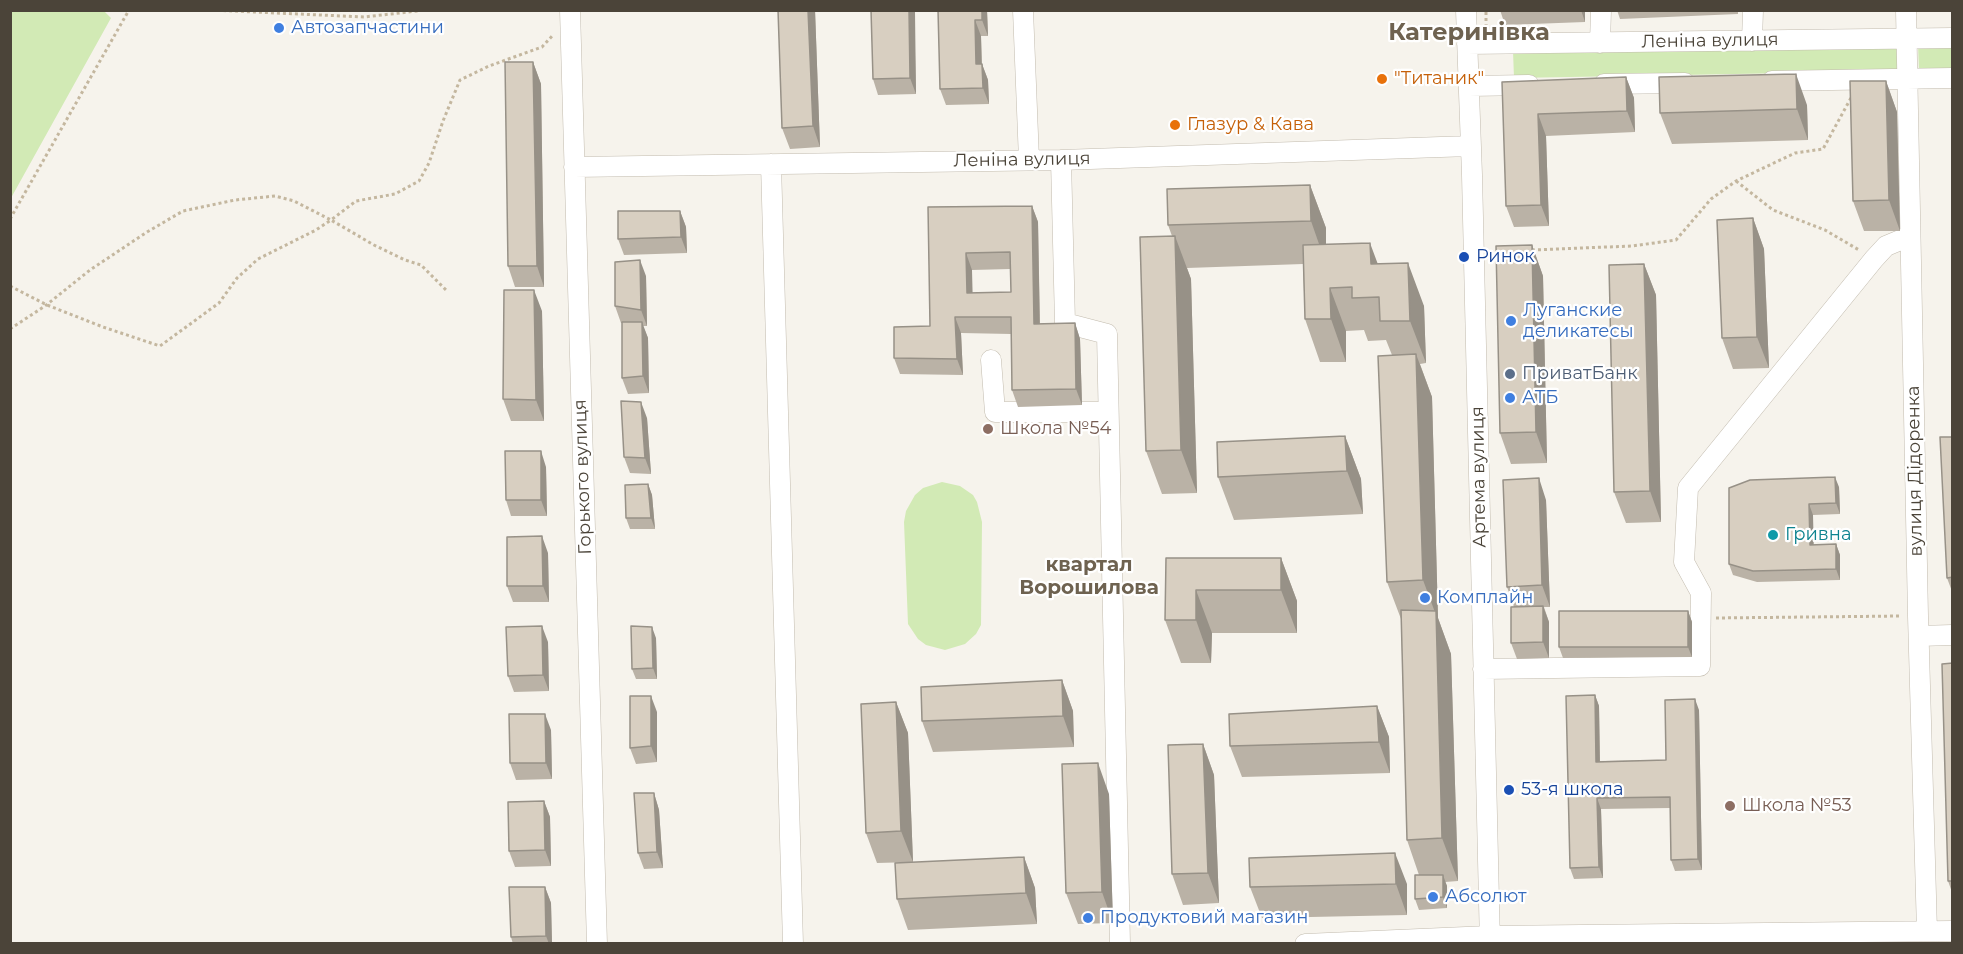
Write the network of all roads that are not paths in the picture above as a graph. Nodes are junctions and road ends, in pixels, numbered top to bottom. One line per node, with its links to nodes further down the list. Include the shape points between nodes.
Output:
1 (570, 10): 23 (street, Горького вулиця)
2 (1023, 10): 20 (street)
3 (1466, 10): 11 (street, Артема вулиця)
4 (1600, 10): 10 (street)
5 (1753, 10): 9 (street)
6 (1906, 10): 8 (street, вулиця Дідоренка)
7 (1953, 38): 8 (street, Леніна вулиця)
8 (1906, 39): 9 (street, Леніна вулиця); 13 (street, вулиця Дідоренка)
9 (1752, 41): 10 (street, Леніна вулиця)
10 (1600, 43): 11 (street, Леніна вулиця)
11 (1467, 44): 18 (street, Артема вулиця)
12 (1953, 78): 13 (street)
13 (1907, 79): 15 (street); 24 (street, вулиця Дідоренка)
14 (1707, 82): 16 (street)
15 (1754, 82)
16 (1588, 84)
17 (1552, 85): 18 (street)
18 (1469, 86): 19 (street, Артема вулиця)
19 (1470, 146): 21 (street, Леніна вулиця); 29 (street, Артема вулиця)
20 (1029, 160): 21 (street, Леніна вулиця); 22 (street, Леніна вулиця)
21 (1060, 160): 26 (street, via 1065,323 1107,334)
22 (771, 164): 23 (street, Леніна вулиця); 34 (street)
23 (574, 167): 33 (street, Горького вулиця)
24 (1910, 236): 28 (street, вулиця Дідоренка); 29 (street, via 1886,246 1874,259 1688,488 1684,562 1701,592 1700,666)
25 (991, 360): 26 (street, via 995,412)
26 (1107, 412): 35 (street)
27 (1953, 635): 28 (street)
28 (1918, 636): 30 (street, вулиця Дідоренка)
29 (1483, 669): 32 (street, Артема вулиця)
30 (1927, 931): 31 (street); 32 (street)
31 (1953, 932)
32 (1489, 940): 36 (street)
33 (597, 944)
34 (793, 944)
35 (1120, 944)
36 (1305, 944)

